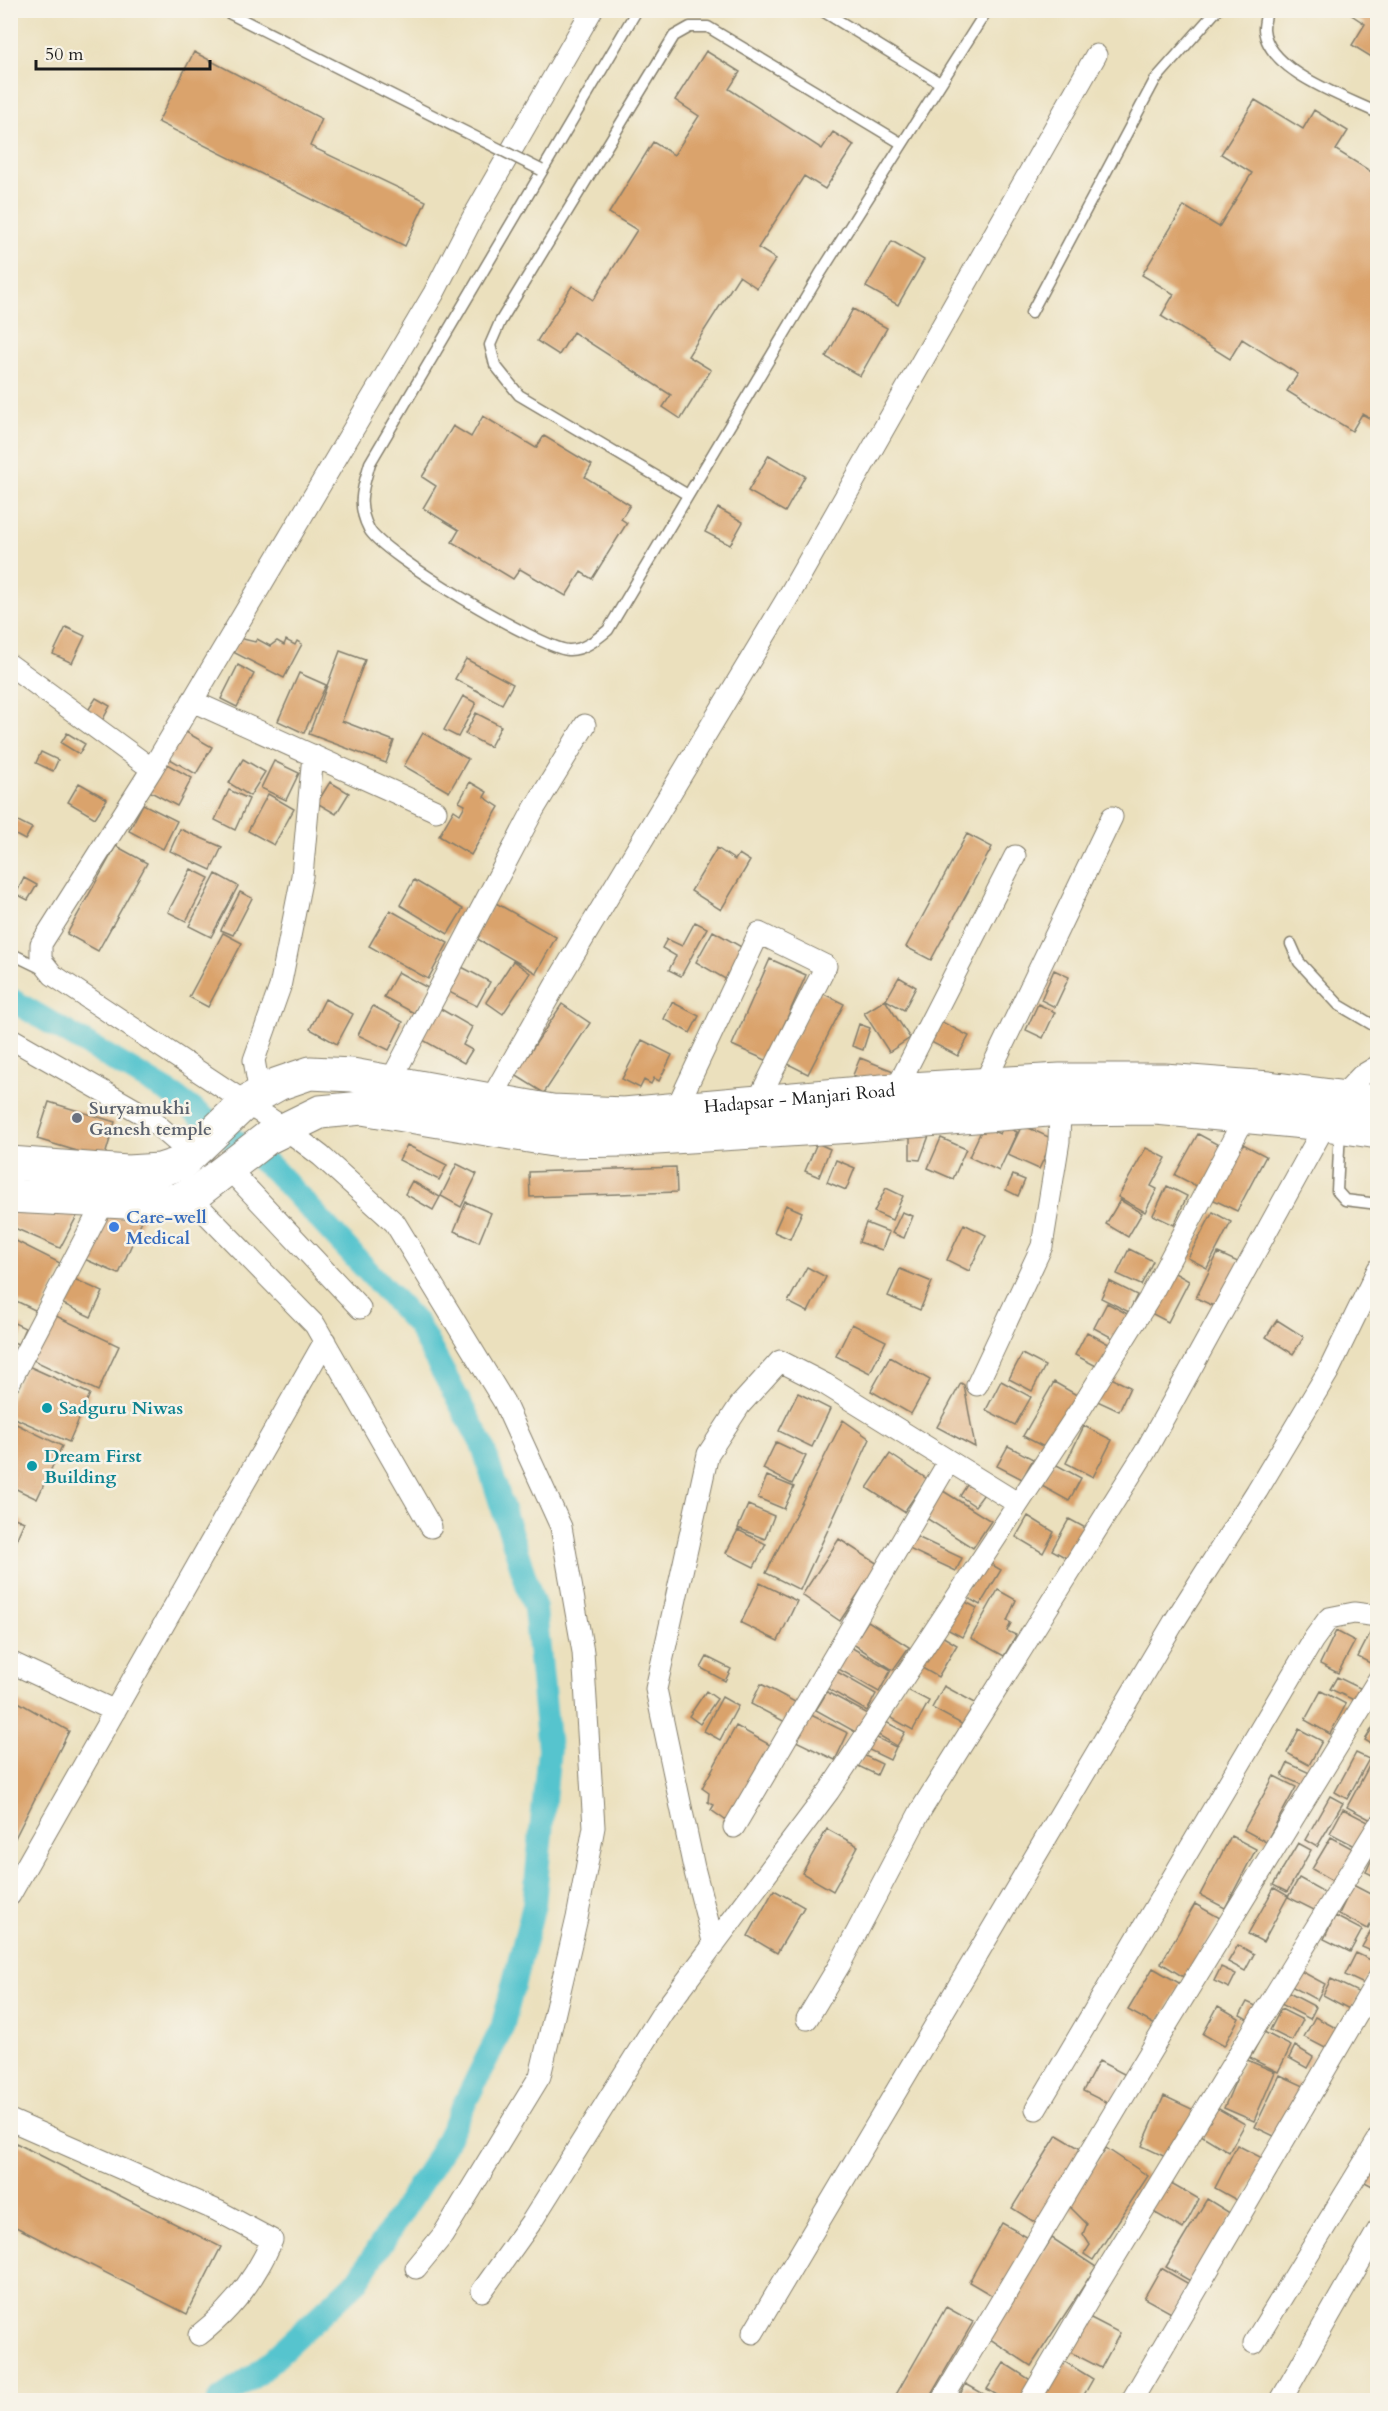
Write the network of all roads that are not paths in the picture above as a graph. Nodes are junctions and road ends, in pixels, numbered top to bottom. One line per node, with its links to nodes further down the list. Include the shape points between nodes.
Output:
1 (223, 10): 12 (lane, bridge)
2 (592, 10): 16 (street, via 434,293)
3 (637, 10): 12 (lane)
4 (821, 10): 9 (lane)
5 (987, 10): 9 (lane)
6 (1216, 10): 13 (lane, via 1155,80)
7 (1267, 10): 10 (lane, via 1264,30 1274,54 1298,74)
8 (1096, 55): 37 (street, via 791,592)
9 (940, 83): 11 (lane)
10 (1377, 113)
11 (901, 143): 14 (lane); 14 (lane, via 708,27 690,27 674,36 537,261 490,345 495,365 519,395)
12 (541, 170): 14 (lane, via 370,463 360,502 369,531 412,567 543,643 569,650 592,643 608,630)
13 (1031, 313)
14 (688, 495)
15 (10, 665): 19 (street)
16 (192, 701): 18 (street); 19 (street)
17 (585, 725): 29 (street, via 534,808)
18 (313, 755): 20 (street); 34 (street, via 302,876 280,987 254,1060)
19 (152, 769): 25 (street, via 46,932 41,960)
20 (436, 811)
21 (1112, 817): 30 (street)
22 (1015, 856): 31 (street)
23 (1291, 944): 26 (lane, via 1299,962 1339,1005)
24 (10, 953): 25 (lane)
25 (53, 975): 34 (street)
26 (1377, 1028)
27 (10, 1038): 44 (street)
28 (1377, 1066): 39 (street, via 1361,1076)
29 (390, 1082): 34 (main road, Hadapsar - Manjari Road, via 310,1073 278,1083); 37 (main road, Hadapsar - Manjari Road)
30 (984, 1084): 31 (main road, Hadapsar - Manjari Road); 38 (street); 39 (main road, Hadapsar - Manjari Road, via 1164,1080 1269,1088)
31 (894, 1090): 32 (main road, Hadapsar - Manjari Road); 41 (street)
32 (757, 1102): 35 (main road, Hadapsar - Manjari Road); 35 (street, via 826,966 759,933)
33 (1377, 1102): 39 (main road, Hadapsar - Manjari Road)
34 (247, 1103): 43 (street); 44 (main road, Hadapsar - Manjari Road)
35 (676, 1109): 37 (main road, Hadapsar - Manjari Road, via 624,1114)
36 (1060, 1109): 38 (main road, Hadapsar - Manjari Road); 40 (main road, Hadapsar - Manjari Road, via 1156,1108); 55 (street, via 1042,1246)
37 (483, 1114): 41 (main road, Hadapsar - Manjari Road, via 559,1141); 43 (main road, Hadapsar - Manjari Road, via 411,1114 362,1108 320,1113)
38 (979, 1116): 41 (main road, Hadapsar - Manjari Road)
39 (1335, 1116): 40 (main road, Hadapsar - Manjari Road); 42 (main road, Hadapsar - Manjari Road); 50 (lane, via 1337,1191 1345,1200); 68 (street, via 1144,1452 921,1810)
40 (1245, 1117): 57 (street, via 1149,1299)
41 (883, 1124)
42 (1377, 1132)
43 (277, 1134): 46 (main road, Hadapsar - Manjari Road); 73 (street, via 321,1156 395,1223 504,1402 561,1527 583,1652 594,1827 540,2076 443,2235)
44 (198, 1147): 45 (main road, via 182,1163 160,1170 127,1172)
45 (10, 1163)
46 (229, 1169): 47 (main road); 52 (street)
47 (188, 1195): 49 (main road, via 144,1203); 53 (street, via 315,1325)
48 (10, 1196): 49 (main road)
49 (104, 1202): 54 (street)
50 (1377, 1204)
51 (1377, 1269): 75 (street, via 1328,1372 1162,1641)
52 (360, 1308)
53 (325, 1341): 58 (street); 62 (street)
54 (10, 1382)
55 (977, 1385)
56 (949, 1461): 57 (street); 64 (street); 66 (street, via 825,1384 780,1361 740,1406 708,1454 656,1689)
57 (1017, 1503): 66 (street, via 829,1791)
58 (431, 1527)
59 (1377, 1616): 69 (street, via 1353,1613 1329,1618 1313,1640)
60 (10, 1662): 62 (street)
61 (1377, 1680): 78 (street)
62 (116, 1711): 65 (street)
63 (1377, 1826): 79 (street)
64 (734, 1827)
65 (10, 1895)
66 (714, 1946): 74 (street, via 663,2012 532,2221)
67 (1377, 1979): 80 (street)
68 (807, 2019)
69 (1036, 2109)
70 (10, 2120): 76 (street, via 218,2211 272,2240 262,2265 224,2316)
71 (1377, 2140): 77 (street)
72 (1377, 2230): 81 (street)
73 (416, 2268)
74 (482, 2291)
75 (753, 2333)
76 (199, 2335)
77 (1254, 2343)
78 (942, 2400)
79 (1030, 2400)
80 (1132, 2400)
81 (1281, 2400)

